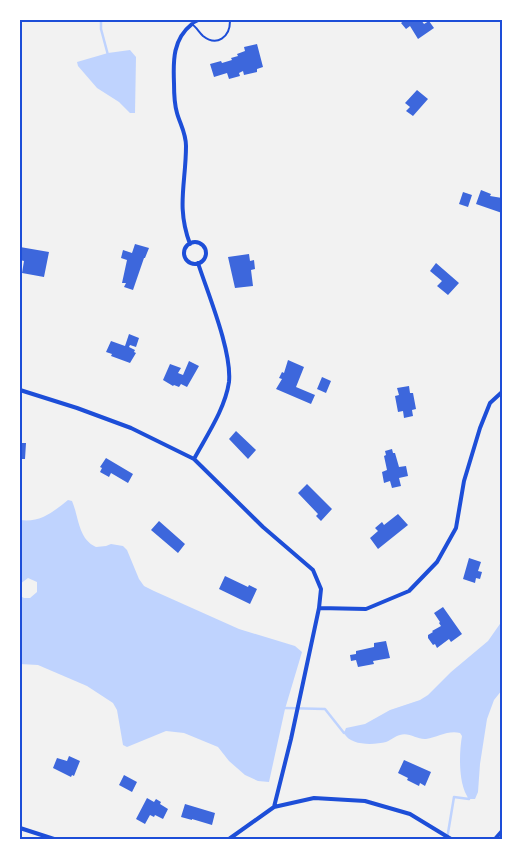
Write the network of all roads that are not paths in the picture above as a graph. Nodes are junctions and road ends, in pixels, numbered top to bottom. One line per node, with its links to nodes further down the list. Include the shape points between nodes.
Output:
1 (200, 20): 3 (lane)
2 (228, 20): 3 (lane, via 230,29 218,40 210,40)
3 (192, 24): 4 (street, via 179,37 173,70 175,104 186,144 181,203)
4 (190, 244): 5 (street, via 185,249 185,256 188,261); 5 (street, via 200,243 205,249 204,259)
5 (198, 263): 8 (street, via 227,353 229,382 222,405)
6 (20, 390): 8 (street, via 131,428)
7 (502, 392): 9 (street, via 490,403 480,428 464,481 456,528 437,562 409,591 366,609)
8 (194, 459): 9 (street, via 263,527 313,570 321,589)
9 (319, 608): 10 (street)
10 (274, 807): 14 (street); 15 (street, via 314,798 365,801 410,814)
11 (20, 828): 13 (street)
12 (502, 831): 16 (street)
13 (54, 839)
14 (229, 839)
15 (451, 839)
16 (495, 839)

